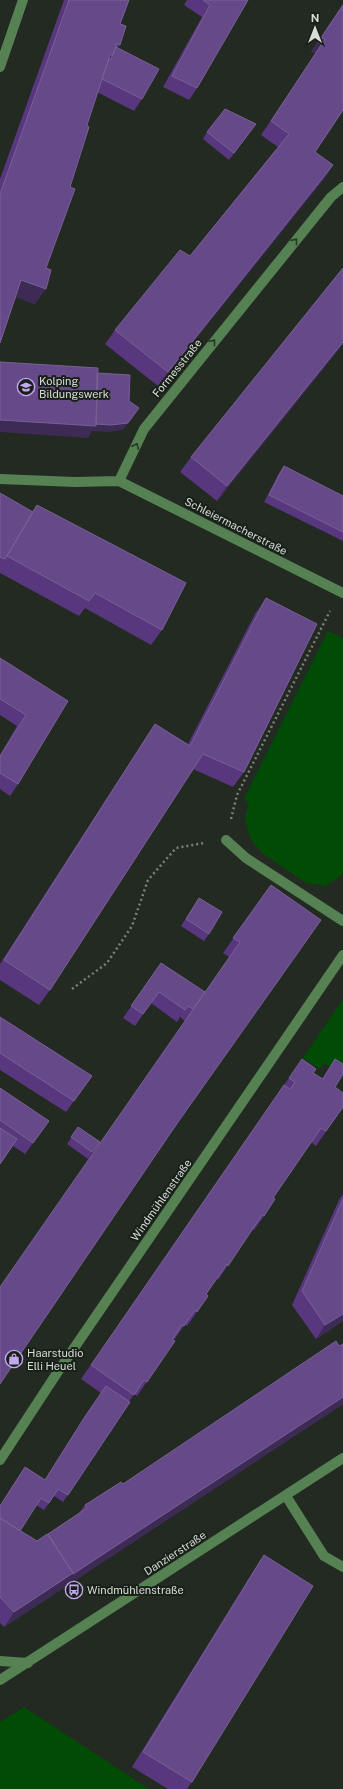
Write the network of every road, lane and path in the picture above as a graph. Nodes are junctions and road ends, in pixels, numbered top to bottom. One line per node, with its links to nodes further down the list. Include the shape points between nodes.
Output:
1 (24, 0): 2 (street)
2 (0, 67)
3 (343, 187): 5 (street, Formesstraße, one-way to 3, via 144,429 331,196)
4 (0, 479): 5 (street)
5 (119, 481): 6 (street, Schleiermacherstraße)
6 (341, 592): 7 (path)
7 (237, 795)
8 (226, 840): 9 (street, via 246,858); 11 (path, via 176,848 148,880 132,926 107,963)
9 (343, 921)
10 (343, 955): 13 (street, Windmühlenstraße)
11 (72, 990)
12 (343, 1458): 14 (street, Danzierstraße)
13 (0, 1460)
14 (286, 1496): 15 (street, via 324,1556); 17 (street, Danzierstraße)
15 (343, 1567)
16 (0, 1661): 17 (street)
17 (28, 1663): 18 (street, Danzierstraße)
18 (0, 1680)

